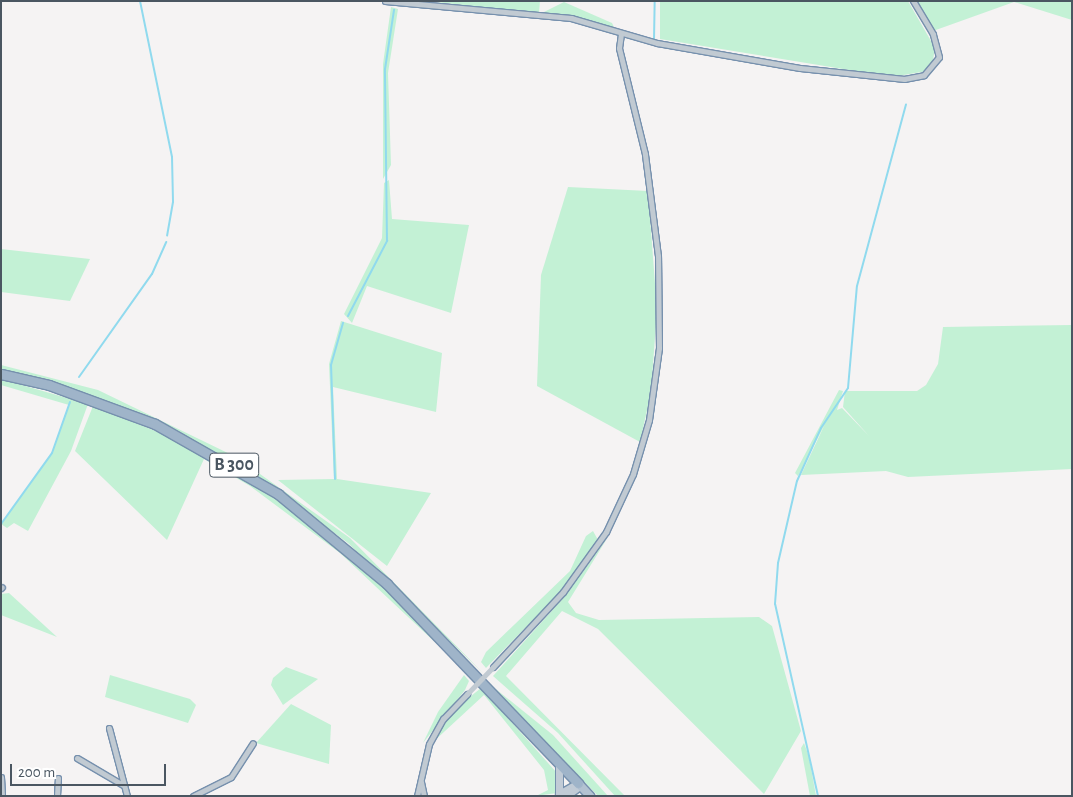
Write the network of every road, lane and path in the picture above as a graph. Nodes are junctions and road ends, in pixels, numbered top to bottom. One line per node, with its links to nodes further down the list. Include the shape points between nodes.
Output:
1 (385, 1): 3 (street, via 571,18)
2 (913, 1): 3 (street, via 933,34 939,57 917,78 800,68)
3 (622, 34): 9 (street, bridge, via 619,48 642,137 658,256 658,348 649,420 633,474 606,532 564,592 435,731)
4 (1, 374): 8 (highway, B 300, via 49,385 155,424 278,494 374,570)
5 (109, 728): 13 (street)
6 (253, 743): 18 (street, via 231,777)
7 (77, 758): 13 (street)
8 (559, 764): 12 (highway, B 300); 14 (main road)
9 (420, 774): 19 (street); 20 (street)
10 (1, 777): 15 (street)
11 (58, 778): 16 (street)
12 (579, 784): 14 (main road); 21 (main road, B 300)
13 (123, 785): 17 (street)
14 (560, 795)
15 (2, 796)
16 (57, 796)
17 (127, 796)
18 (193, 796)
19 (417, 796)
20 (424, 796)
21 (590, 796)

